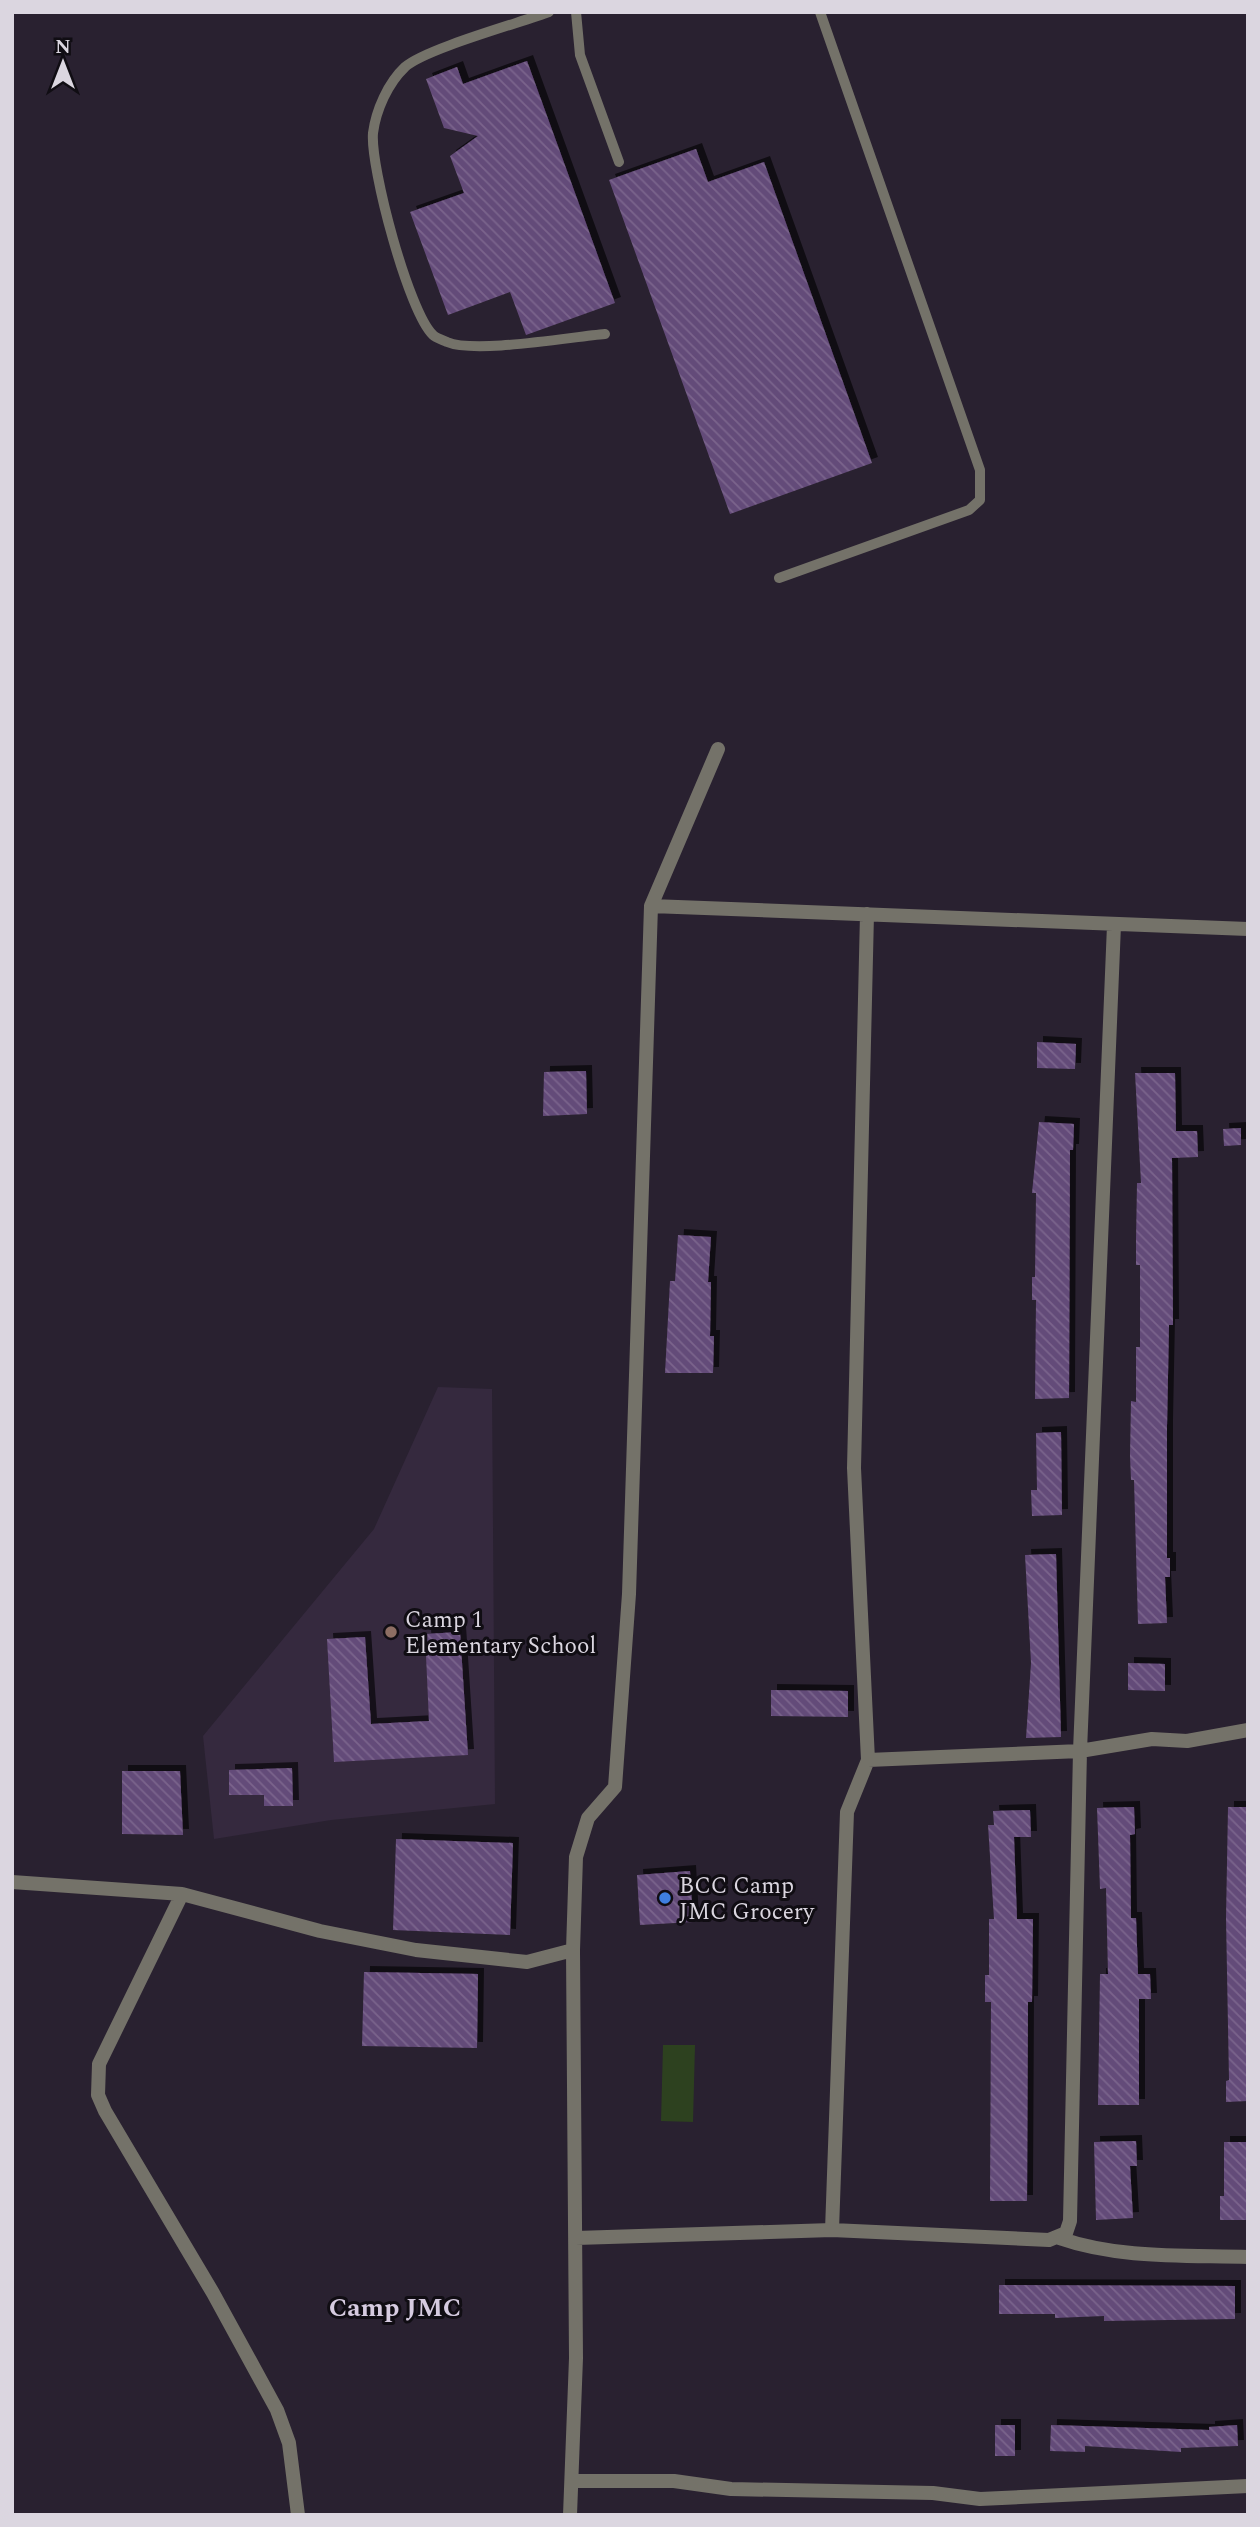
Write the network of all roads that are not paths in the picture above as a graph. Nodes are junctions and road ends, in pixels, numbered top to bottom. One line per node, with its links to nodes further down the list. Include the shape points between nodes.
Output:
1 (549, 12): 5 (lane, via 406,66 384,96 373,132 376,172 384,211 432,335 472,347)
2 (576, 12): 4 (lane, via 580,54)
3 (820, 12): 6 (lane, via 982,486 980,500 969,510)
4 (619, 162)
5 (605, 334)
6 (779, 578)
7 (718, 748): 8 (street)
8 (651, 906): 9 (street); 17 (street, via 628,1607 615,1787 588,1818 576,1857)
9 (867, 914): 10 (street); 14 (street, via 854,1468)
10 (1114, 925): 11 (street); 13 (street)
11 (1248, 929)
12 (1248, 1730): 13 (street)
13 (1080, 1751): 14 (street); 20 (street, via 1070,2221)
14 (868, 1760): 18 (street, via 847,1812)
15 (12, 1882): 16 (street)
16 (182, 1894): 17 (street, via 320,1931 416,1950 527,1962); 24 (street, via 99,2064 99,2095 277,2410 289,2443)
17 (573, 1950): 19 (street)
18 (832, 2230): 19 (street); 20 (street)
19 (576, 2238): 22 (street)
20 (1059, 2238): 21 (street, via 1127,2253)
21 (1248, 2257)
22 (572, 2481): 23 (street, via 674,2481 731,2489 979,2498); 25 (street)
23 (1248, 2486)
24 (298, 2515)
25 (570, 2515)

